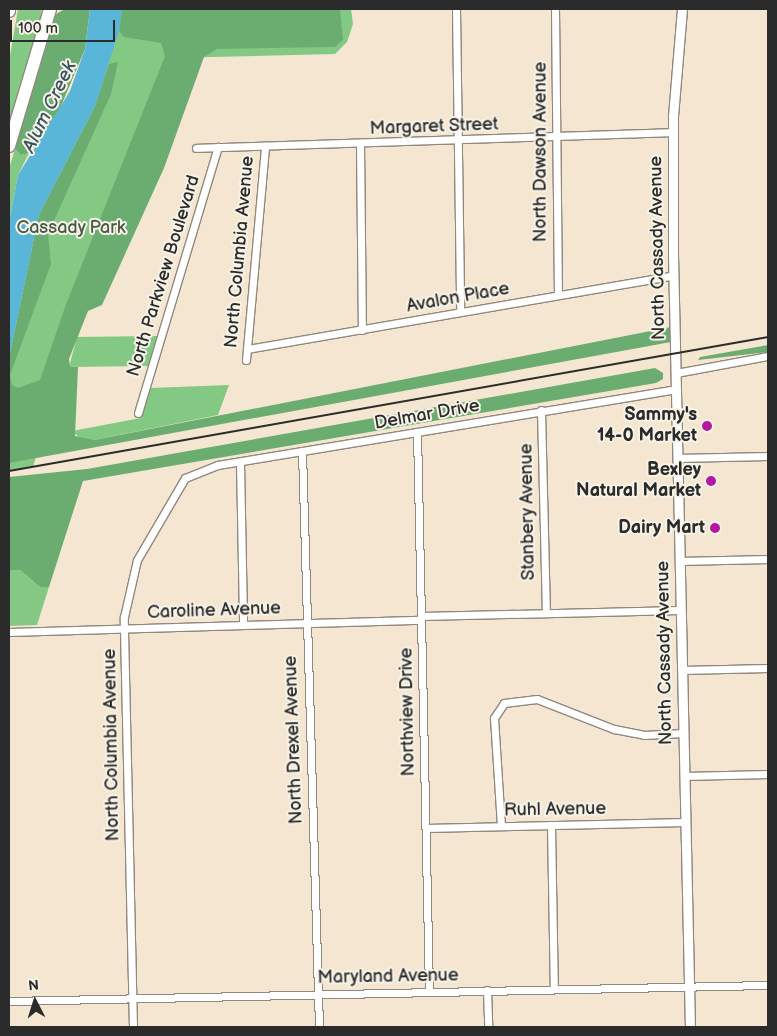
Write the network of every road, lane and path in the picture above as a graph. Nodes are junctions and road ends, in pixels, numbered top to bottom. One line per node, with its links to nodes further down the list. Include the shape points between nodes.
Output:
1 (50, 9): 9 (highway)
2 (456, 9): 7 (street)
3 (555, 9): 6 (street, North Dawson Avenue)
4 (682, 9): 5 (street, North Cassady Avenue)
5 (673, 132): 6 (street, Margaret Street); 13 (street, North Cassady Avenue)
6 (555, 138): 7 (street, Margaret Street); 14 (street, North Dawson Avenue)
7 (458, 141): 8 (street, Margaret Street); 15 (street)
8 (360, 144): 10 (street, Margaret Street); 16 (street)
9 (9, 146)
10 (265, 146): 12 (street, Margaret Street); 17 (street, North Columbia Avenue)
11 (196, 148): 12 (street, Margaret Street)
12 (218, 148): 23 (street, North Parkview Boulevard)
13 (674, 275): 14 (street, Avalon Place); 20 (street, North Cassady Avenue)
14 (558, 295): 15 (street, Avalon Place)
15 (460, 312): 16 (street, Avalon Place)
16 (362, 330): 17 (street, Avalon Place)
17 (247, 349): 19 (street, North Columbia Avenue)
18 (768, 356): 20 (street)
19 (246, 360)
20 (676, 373): 21 (street, North Cassady Avenue)
21 (675, 389): 22 (street, Delmar Drive); 27 (street, North Cassady Avenue)
22 (541, 410): 24 (street, Delmar Drive); 33 (street, Stanbery Avenue)
23 (138, 413)
24 (417, 432): 25 (street, Delmar Drive); 34 (street, Northview Drive)
25 (302, 451): 28 (street, Delmar Drive); 35 (street, North Drexel Avenue)
26 (768, 456): 27 (street)
27 (677, 458): 31 (street, North Cassady Avenue)
28 (240, 462): 29 (street, Delmar Drive); 36 (street)
29 (185, 478): 37 (street, North Columbia Avenue, via 137,560)
30 (768, 559): 31 (street)
31 (679, 561): 32 (street, North Cassady Avenue)
32 (680, 610): 33 (street, Caroline Avenue); 40 (street, North Cassady Avenue)
33 (546, 613): 34 (street, Caroline Avenue)
34 (421, 618): 35 (street, Caroline Avenue); 47 (street, Northview Drive)
35 (306, 623): 36 (street, Caroline Avenue); 53 (street, North Drexel Avenue)
36 (243, 625): 37 (street, Caroline Avenue)
37 (124, 628): 38 (street, Caroline Avenue); 54 (street, North Columbia Avenue)
38 (9, 632)
39 (768, 668): 40 (street)
40 (682, 670): 41 (street, North Cassady Avenue)
41 (683, 733): 43 (street, North Cassady Avenue); 46 (street, via 644,735 614,729 537,699 504,704 494,718)
42 (768, 774): 43 (street)
43 (684, 776): 44 (street, North Cassady Avenue)
44 (685, 822): 45 (street, Ruhl Avenue); 49 (street, North Cassady Avenue)
45 (551, 825): 46 (street, Ruhl Avenue); 50 (street)
46 (501, 826): 47 (street, Ruhl Avenue)
47 (426, 828): 52 (street, Northview Drive)
48 (768, 985): 49 (street, Maryland Avenue)
49 (689, 986): 50 (street, Maryland Avenue); 59 (street, North Cassady Avenue)
50 (554, 988): 51 (street, Maryland Avenue)
51 (487, 990): 52 (street, Maryland Avenue); 58 (street)
52 (429, 991): 53 (street, Maryland Avenue)
53 (317, 994): 54 (street, Maryland Avenue); 57 (street, North Drexel Avenue)
54 (132, 998): 55 (street, Maryland Avenue); 56 (street, North Columbia Avenue)
55 (9, 1001)
56 (133, 1027)
57 (319, 1027)
58 (488, 1027)
59 (690, 1027)

